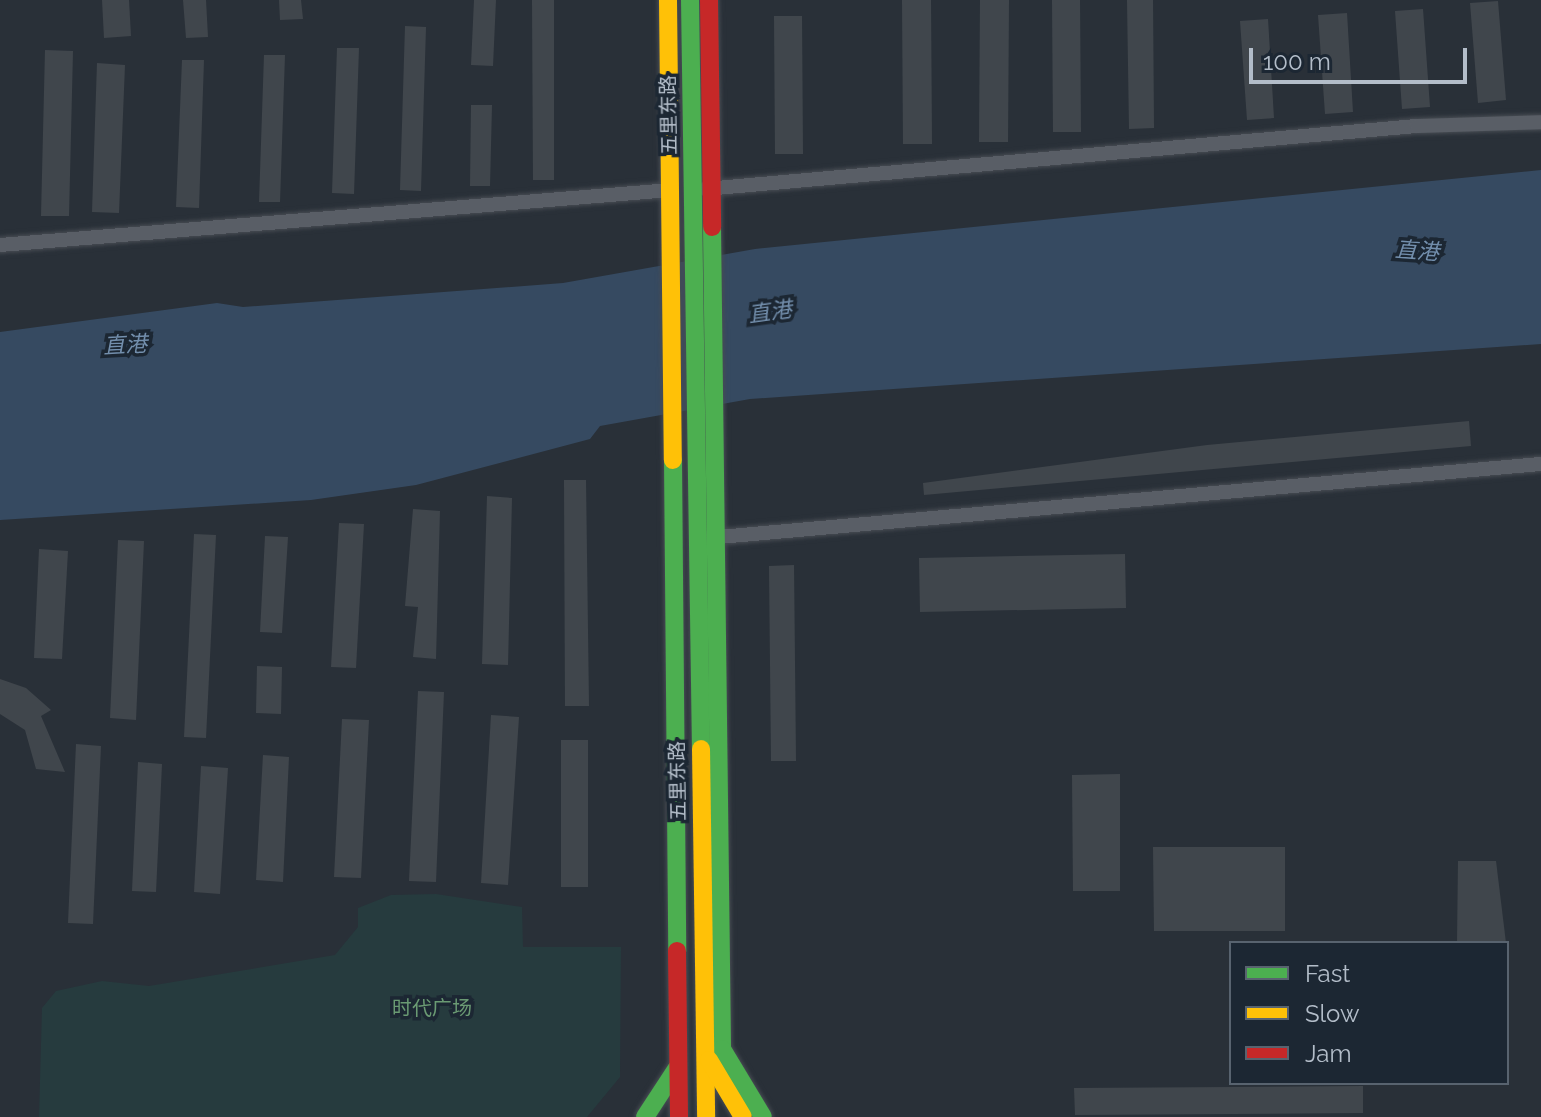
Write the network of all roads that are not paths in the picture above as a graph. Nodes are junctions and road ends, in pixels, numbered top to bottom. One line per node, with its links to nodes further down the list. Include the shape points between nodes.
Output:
1 (668, 0): 6 (main road, 五里东路)
2 (690, 0): 7 (main road, 五里东路)
3 (709, 0): 5 (main road)
4 (1541, 122): 5 (street, via 961,162)
5 (713, 189): 7 (street); 10 (main road)
6 (671, 190): 8 (street); 12 (main road, 五里东路)
7 (692, 190): 11 (main road, 五里东路)
8 (0, 245)
9 (1541, 464): 10 (street)
10 (718, 538): 11 (street); 19 (main road, via 722,1049)
11 (694, 539): 12 (street); 13 (main road, 五里东路)
12 (672, 541): 14 (main road, 五里东路)
13 (707, 1057): 17 (main road, 五里东路); 18 (main road)
14 (678, 1067): 15 (main road); 16 (main road, 五里东路)
15 (645, 1117)
16 (679, 1117)
17 (706, 1117)
18 (743, 1117)
19 (763, 1117)

